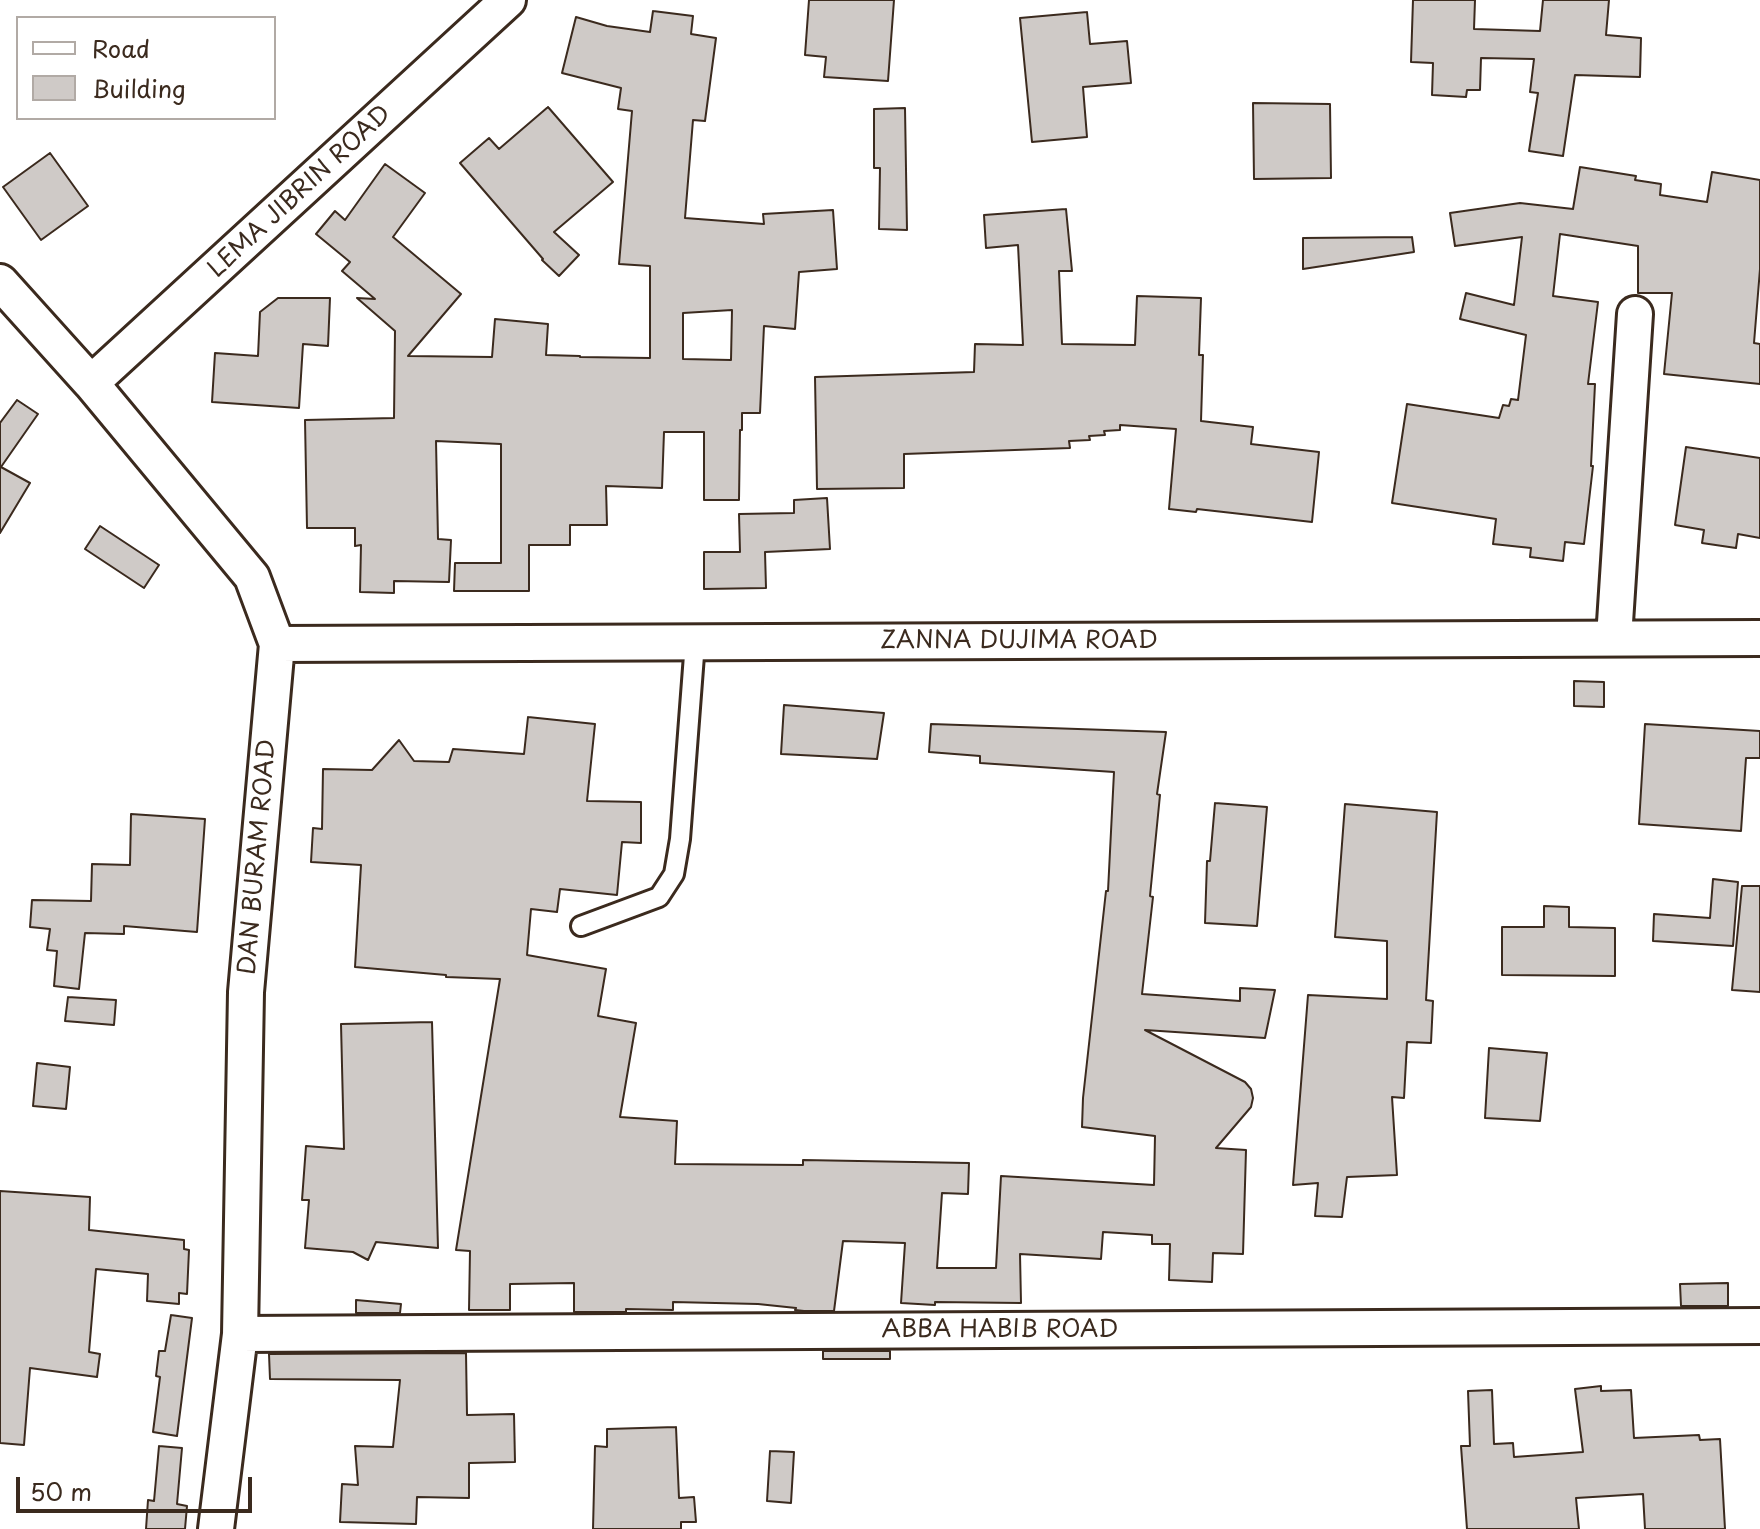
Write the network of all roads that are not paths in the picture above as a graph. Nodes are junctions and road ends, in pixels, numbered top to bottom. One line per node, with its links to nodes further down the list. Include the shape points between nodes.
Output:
1 (508, 0): 4 (street, LEMA JIBRIN ROAD)
2 (0, 282): 4 (street, DAN BURAM ROAD)
3 (1635, 314): 5 (street)
4 (91, 383): 8 (street, DAN BURAM ROAD, via 252,577)
5 (1614, 638): 6 (street, ZANNA DUJIMA ROAD); 7 (street, ZANNA DUJIMA ROAD)
6 (1760, 638)
7 (695, 642): 8 (street, ZANNA DUJIMA ROAD); 9 (lane, via 674,874 659,897)
8 (277, 644): 11 (street, DAN BURAM ROAD, via 246,992)
9 (581, 926)
10 (1760, 1326): 11 (street, ABBA HABIB ROAD)
11 (240, 1334): 12 (street, DAN BURAM ROAD)
12 (216, 1529)

